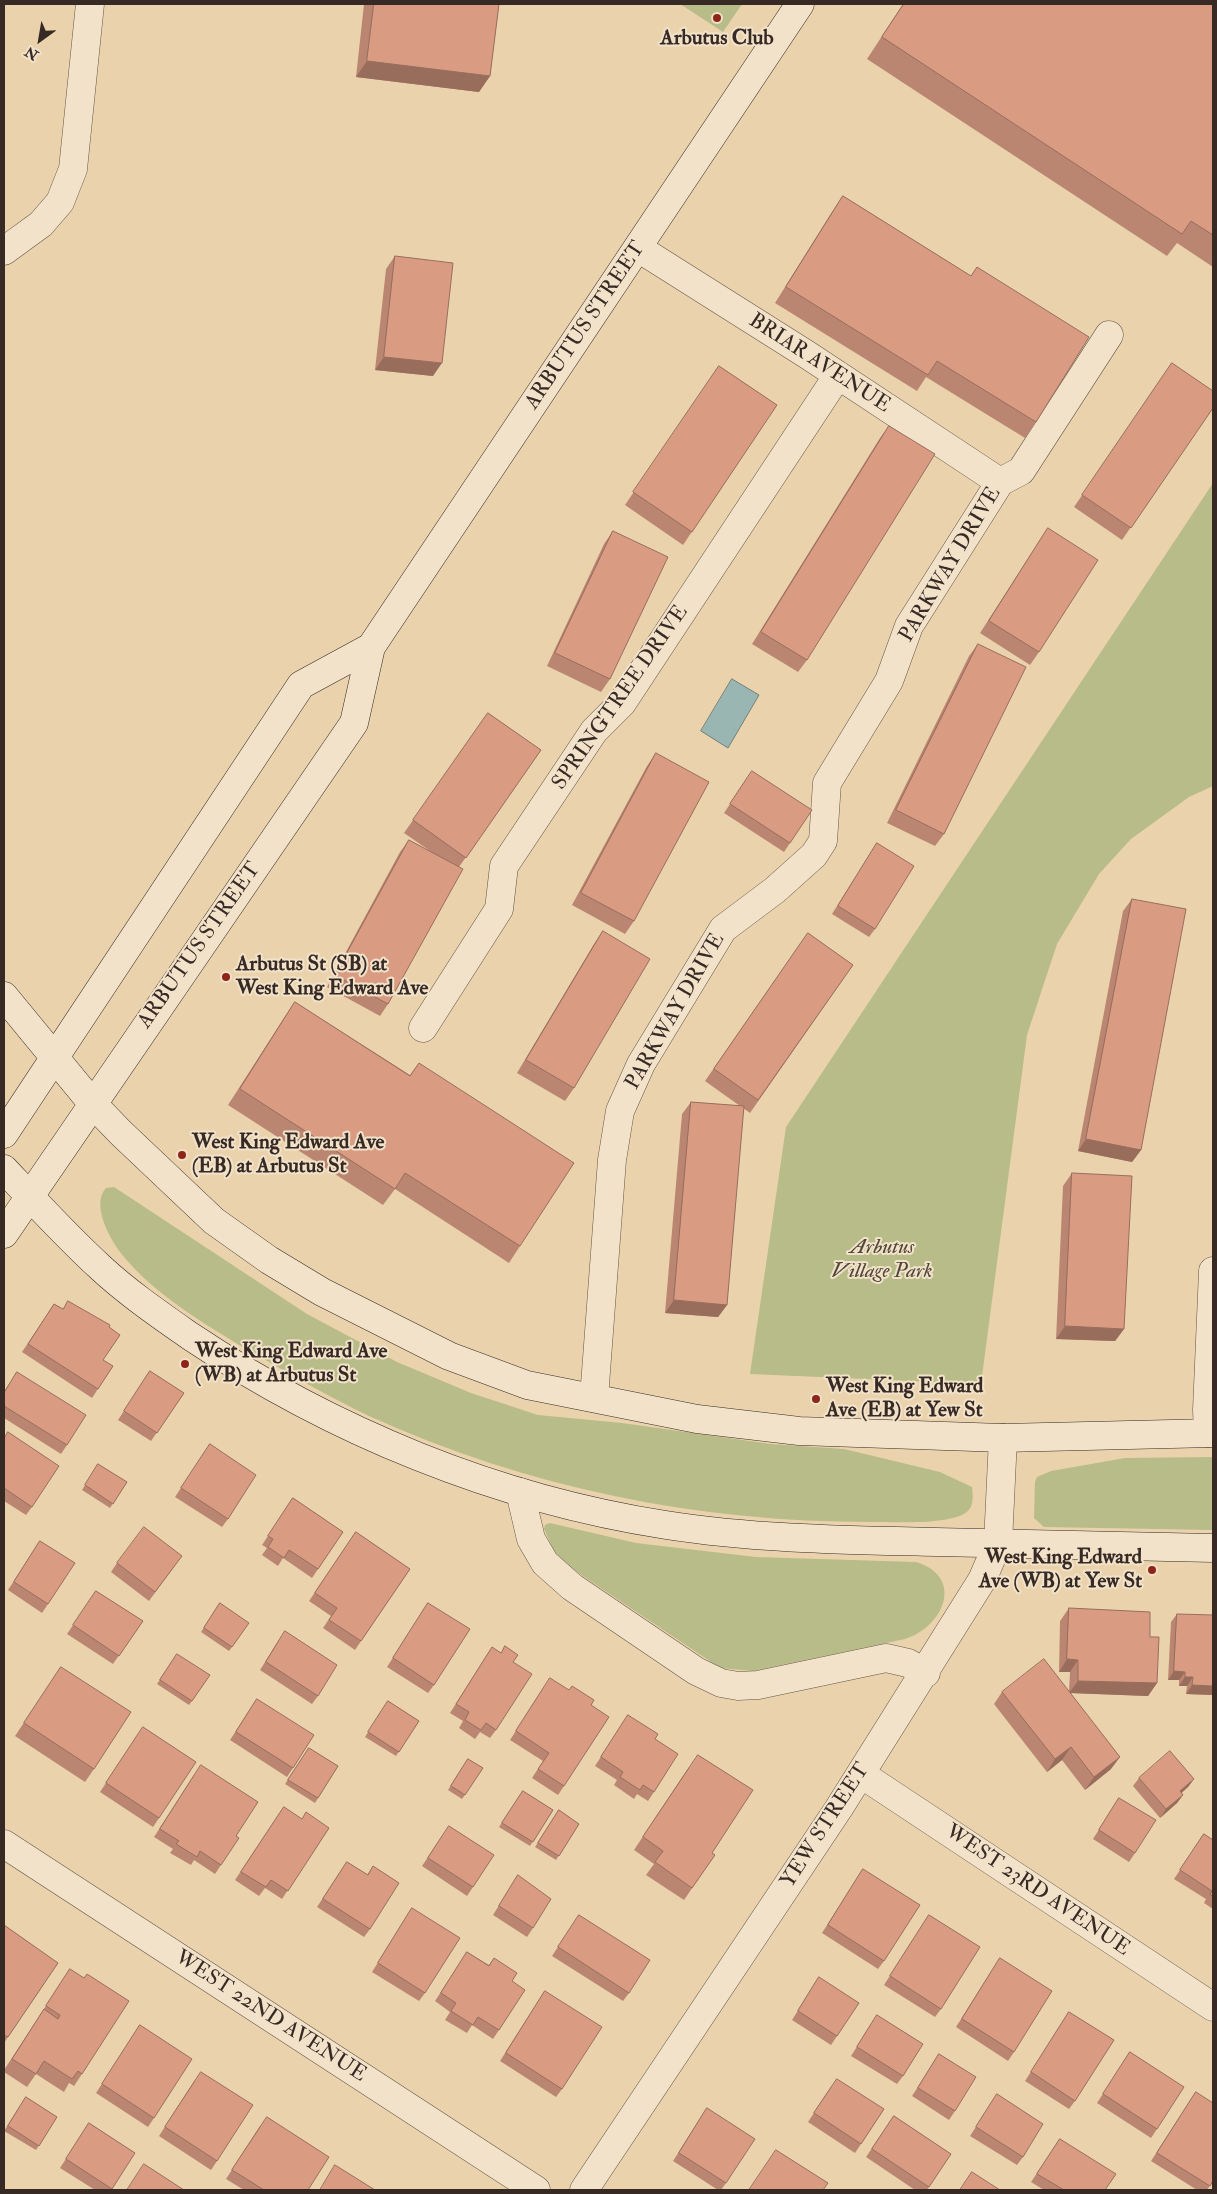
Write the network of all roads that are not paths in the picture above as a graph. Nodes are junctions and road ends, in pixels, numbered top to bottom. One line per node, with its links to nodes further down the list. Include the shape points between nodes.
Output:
1 (90, 4): 4 (street, via 73,169 60,202 42,224)
2 (800, 4): 3 (street, ARBUTUS STREET)
3 (638, 248): 6 (street, BRIAR AVENUE); 8 (street, ARBUTUS STREET)
4 (4, 251)
5 (1109, 335): 7 (street, PARKWAY DRIVE, via 1022,471)
6 (838, 375): 7 (street, BRIAR AVENUE); 10 (street, SPRINGTREE DRIVE, via 622,703 594,731 504,866 499,908)
7 (1000, 482): 19 (street, PARKWAY DRIVE, via 909,626 889,680 827,783 823,841 814,855 723,929 641,1064 620,1110 612,1160)
8 (371, 647): 11 (street, ARBUTUS STREET, via 301,685); 12 (street, ARBUTUS STREET, via 354,723)
9 (4, 996): 11 (street)
10 (423, 1028)
11 (54, 1058): 12 (street); 13 (street, ARBUTUS STREET)
12 (92, 1103): 15 (street, ARBUTUS STREET); 19 (street, via 214,1221 322,1292 449,1356 527,1385)
13 (4, 1134)
14 (4, 1169): 15 (street)
15 (29, 1196): 16 (street, ARBUTUS STREET); 22 (street, via 101,1268 158,1314 227,1360 360,1432)
16 (4, 1234)
17 (1213, 1271): 18 (street)
18 (1212, 1311): 20 (street, via 1207,1410)
19 (594, 1398): 21 (street, via 697,1419 799,1431)
20 (1211, 1433): 21 (street)
21 (1003, 1438): 23 (street, YEW STREET)
22 (520, 1492): 23 (street, via 586,1511 752,1536); 25 (street, via 531,1539 545,1563 572,1587 696,1671 721,1683 758,1685 886,1658 908,1663)
23 (998, 1543): 24 (street); 25 (street, YEW STREET, via 982,1580)
24 (1213, 1548)
25 (926, 1673): 26 (street, YEW STREET)
26 (861, 1774): 28 (street, WEST 23RD AVENUE); 30 (street, YEW STREET)
27 (4, 1844): 29 (street, WEST 22ND AVENUE)
28 (1213, 2007)
29 (536, 2190)
30 (584, 2190)

